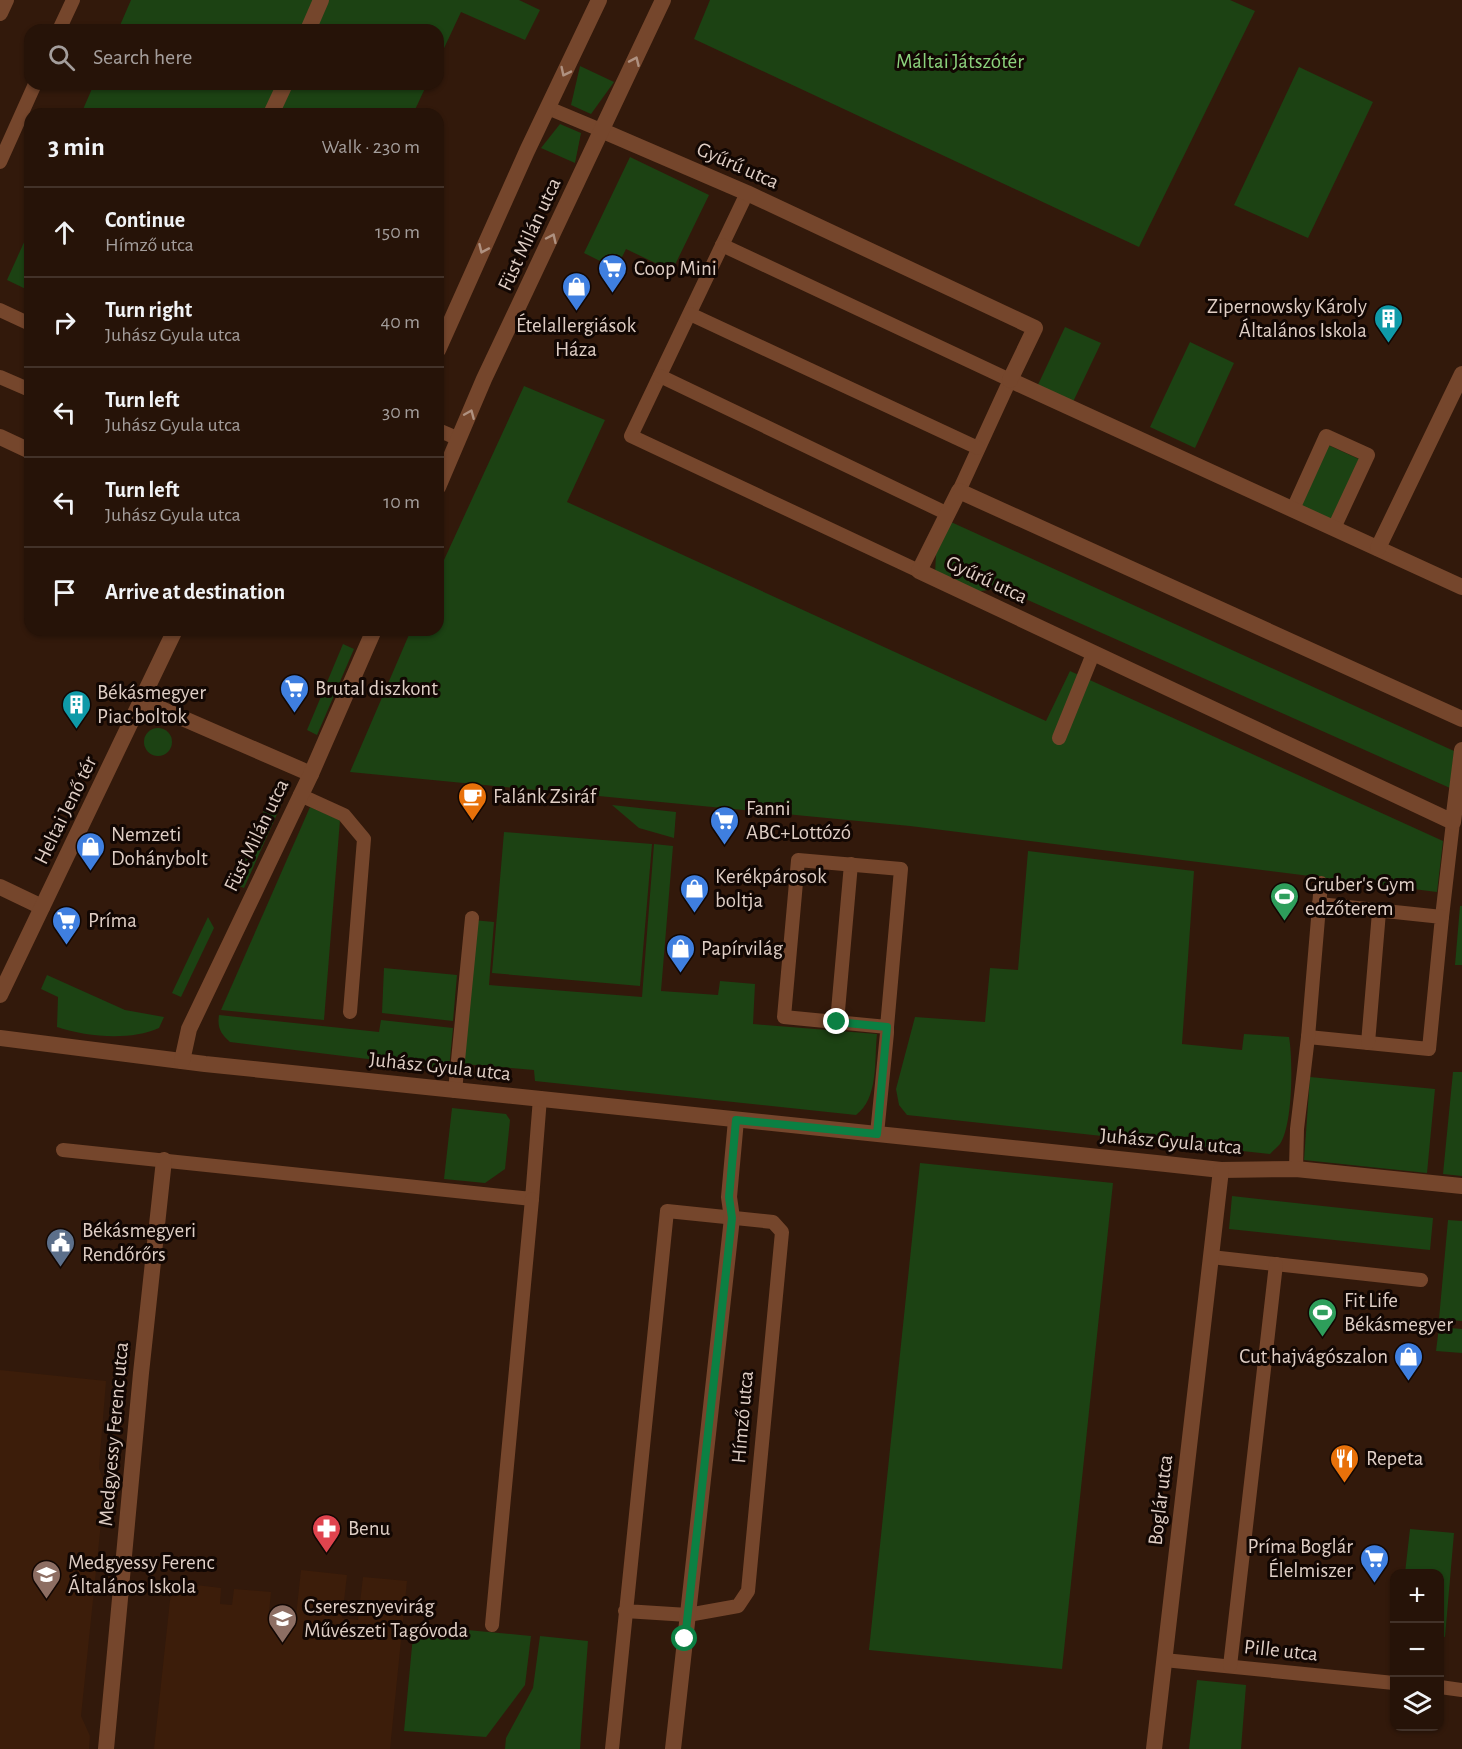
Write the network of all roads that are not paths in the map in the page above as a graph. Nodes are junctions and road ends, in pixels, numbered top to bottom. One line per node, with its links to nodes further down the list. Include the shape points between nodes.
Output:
1 (6, 0): 6 (street)
2 (73, 0): 7 (lane)
3 (321, 0): 8 (street)
4 (599, 0): 13 (street, Füst Milán utca, one-way to 13)
5 (663, 0): 15 (street, Füst Milán utca, one-way to 5)
6 (0, 13)
7 (63, 24)
8 (311, 24)
9 (32, 90): 11 (lane)
10 (282, 90): 12 (street)
11 (24, 108)
12 (274, 108)
13 (548, 108): 15 (lane); 22 (street, Füst Milán utca, one-way to 22)
14 (24, 109): 16 (lane)
15 (603, 131): 17 (street, Gyűrű utca); 30 (street, Füst Milán utca, one-way to 15)
16 (0, 162)
17 (747, 193): 18 (lane); 26 (street, Gyűrű utca, via 1035,328)
18 (722, 245): 19 (lane); 26 (lane)
19 (690, 314): 24 (lane); 32 (lane)
20 (2, 315): 21 (lane)
21 (24, 322)
22 (444, 337)
23 (1462, 374): 38 (street)
24 (660, 376): 36 (lane); 39 (lane, via 631,436)
25 (0, 377): 27 (lane)
26 (1010, 380): 32 (lane); 35 (street)
27 (24, 387)
28 (444, 433): 30 (lane)
29 (0, 437): 31 (street)
30 (459, 439): 33 (street, Füst Milán utca)
31 (24, 448)
32 (978, 448): 34 (lane)
33 (444, 473)
34 (959, 491): 36 (street, Gyűrű utca); 45 (street)
35 (1293, 509): 37 (street); 37 (lane, via 1326,436 1368,455)
36 (948, 514): 39 (street, Gyűrű utca)
37 (1334, 528): 38 (street)
38 (1378, 548): 40 (street)
39 (919, 571): 43 (street, Gyűrű utca)
40 (1462, 587)
41 (172, 636): 44 (street, Heltai Jenő tér)
42 (371, 636): 48 (street, Füst Milán utca)
43 (1093, 654): 46 (lane); 50 (street, Gyűrű utca)
44 (143, 700): 48 (street); 55 (street, Heltai Jenő tér)
45 (1462, 719)
46 (1059, 738)
47 (1462, 750): 50 (street)
48 (311, 774): 49 (street, Füst Milán utca)
49 (300, 795): 60 (lane, via 344,815 364,839); 66 (street, Füst Milán utca, via 189,1029)
50 (1453, 822): 57 (lane)
51 (851, 864): 61 (lane); 61 (lane, via 798,860 784,1017); 62 (lane, via 901,869)
52 (1321, 883): 54 (lane)
53 (0, 887): 55 (street)
54 (1319, 904): 56 (lane); 63 (lane)
55 (42, 907): 59 (street, Heltai Jenő tér)
56 (1379, 912): 57 (lane); 65 (lane)
57 (1442, 917): 65 (lane, via 1429,1049)
58 (471, 918): 67 (lane)
59 (0, 995)
60 (350, 1012)
61 (837, 1022): 62 (lane)
62 (887, 1027): 70 (lane)
63 (1308, 1037): 65 (lane); 73 (lane)
64 (0, 1038): 66 (street, Juhász Gyula utca)
65 (1368, 1043)
66 (182, 1061): 67 (street, Juhász Gyula utca)
67 (455, 1090): 68 (street, Juhász Gyula utca)
68 (540, 1098): 69 (street, Juhász Gyula utca); 76 (lane)
69 (736, 1120): 70 (street, Juhász Gyula utca); 77 (street, Hímző utca, via 729,1197)
70 (877, 1134): 74 (street, Juhász Gyula utca)
71 (63, 1150): 72 (lane)
72 (165, 1160): 76 (lane); 89 (street, Medgyessy Ferenc utca)
73 (1296, 1169): 74 (street, Juhász Gyula utca); 75 (street, Juhász Gyula utca)
74 (1221, 1170): 78 (street, Boglár utca)
75 (1462, 1186)
76 (531, 1199): 83 (lane)
77 (732, 1218): 81 (lane, Hímző utca, via 668,1211); 82 (street, Hímző utca); 82 (lane, Hímző utca, via 773,1222 782,1232 748,1591 738,1606)
78 (1211, 1257): 79 (lane); 84 (street, Boglár utca)
79 (1276, 1264): 80 (lane); 85 (lane)
80 (1421, 1280)
81 (625, 1611): 82 (lane, Hímző utca); 90 (lane, Hímző utca)
82 (688, 1615): 91 (street, Hímző utca)
83 (492, 1625)
84 (1164, 1660): 85 (lane, Pille utca); 92 (street, Boglár utca)
85 (1230, 1666): 86 (lane, Pille utca)
86 (1390, 1682)
87 (1444, 1688): 88 (lane)
88 (1462, 1690)
89 (106, 1749)
90 (612, 1749)
91 (673, 1749)
92 (1154, 1749)

